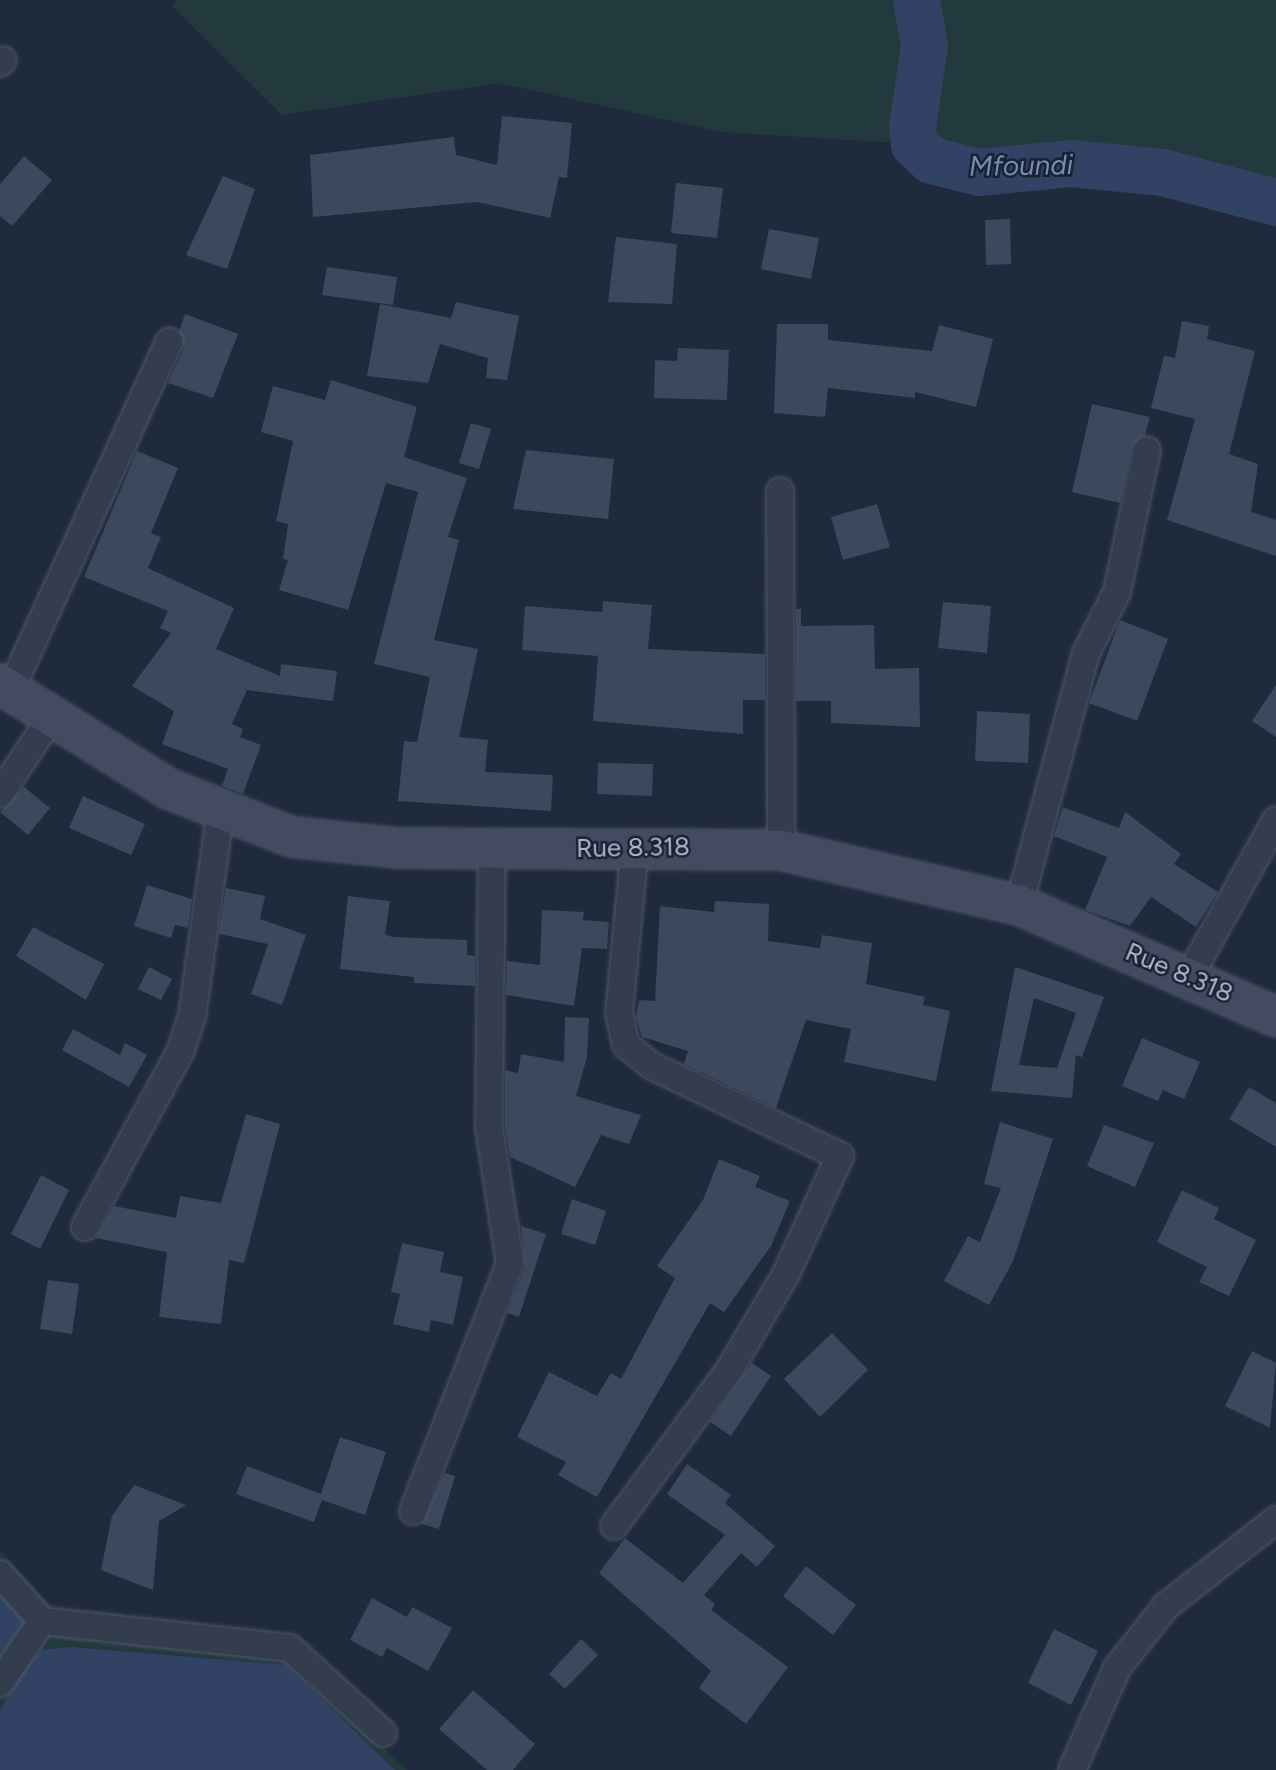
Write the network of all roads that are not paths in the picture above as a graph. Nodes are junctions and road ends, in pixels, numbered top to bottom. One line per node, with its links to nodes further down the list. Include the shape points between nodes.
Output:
1 (169, 342): 4 (street)
2 (1147, 450): 12 (street, via 1118,592 1086,653)
3 (780, 491): 11 (street)
4 (5, 688): 5 (main road, Rue 8.318)
5 (50, 719): 6 (street); 7 (main road, Rue 8.318)
6 (0, 794)
7 (220, 814): 10 (main road, Rue 8.318, via 331,844); 15 (street, via 192,1017 181,1050)
8 (1276, 820): 13 (street)
9 (635, 847): 10 (main road, Rue 8.318); 11 (main road, Rue 8.318); 18 (street, via 619,1013 626,1045 652,1066 835,1151 840,1165 730,1369)
10 (492, 850): 16 (street, via 489,1127 510,1263)
11 (781, 850): 12 (main road, Rue 8.318)
12 (1019, 905): 13 (main road, Rue 8.318)
13 (1189, 977): 14 (main road, Rue 8.318)
14 (1276, 1017)
15 (85, 1227)
16 (413, 1511)
17 (1276, 1520): 23 (street, via 1166,1606 1116,1668)
18 (614, 1526)
19 (0, 1574): 20 (street)
20 (42, 1621): 21 (street); 22 (street, via 290,1648)
21 (0, 1683)
22 (383, 1733)
23 (1072, 1770)

